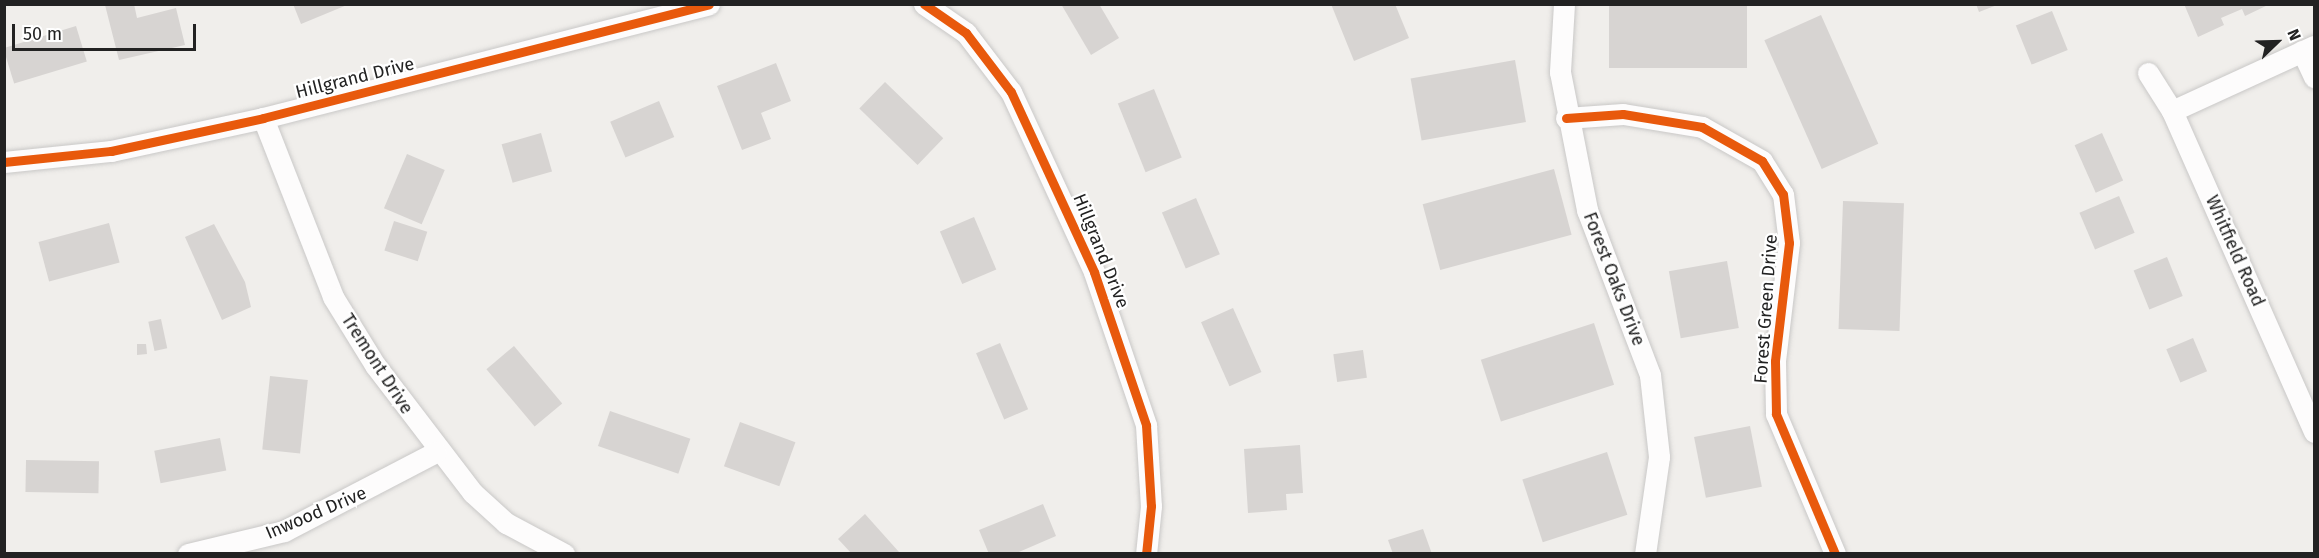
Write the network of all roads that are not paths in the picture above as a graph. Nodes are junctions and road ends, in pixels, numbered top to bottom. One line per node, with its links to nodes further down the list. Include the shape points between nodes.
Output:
1 (709, 4): 8 (street, Hillgrand Drive)
2 (924, 4): 15 (street, Hillgrand Drive, via 966,33 1011,92 1094,272 1146,425 1151,506)
3 (1564, 4): 9 (street, Forest Oaks Drive, via 1560,72)
4 (2308, 49): 6 (street); 7 (street)
5 (2148, 73): 7 (street, Whitfield Road)
6 (2314, 77)
7 (2172, 111): 11 (street, Whitfield Road)
8 (263, 118): 10 (street, Hillgrand Drive, via 111,151); 12 (street, Tremont Drive, via 333,297)
9 (1566, 118): 16 (street, Forest Oaks Drive, via 1587,210 1650,375 1659,465); 17 (street, Forest Green Drive, via 1623,114 1702,127 1753,154 1783,194 1789,243 1775,361 1776,414)
10 (4, 162)
11 (2314, 432)
12 (436, 452): 13 (street, Inwood Drive, via 284,531); 14 (street, Tremont Drive, via 506,523)
13 (188, 554)
14 (564, 554)
15 (1146, 554)
16 (1645, 554)
17 (1835, 554)

